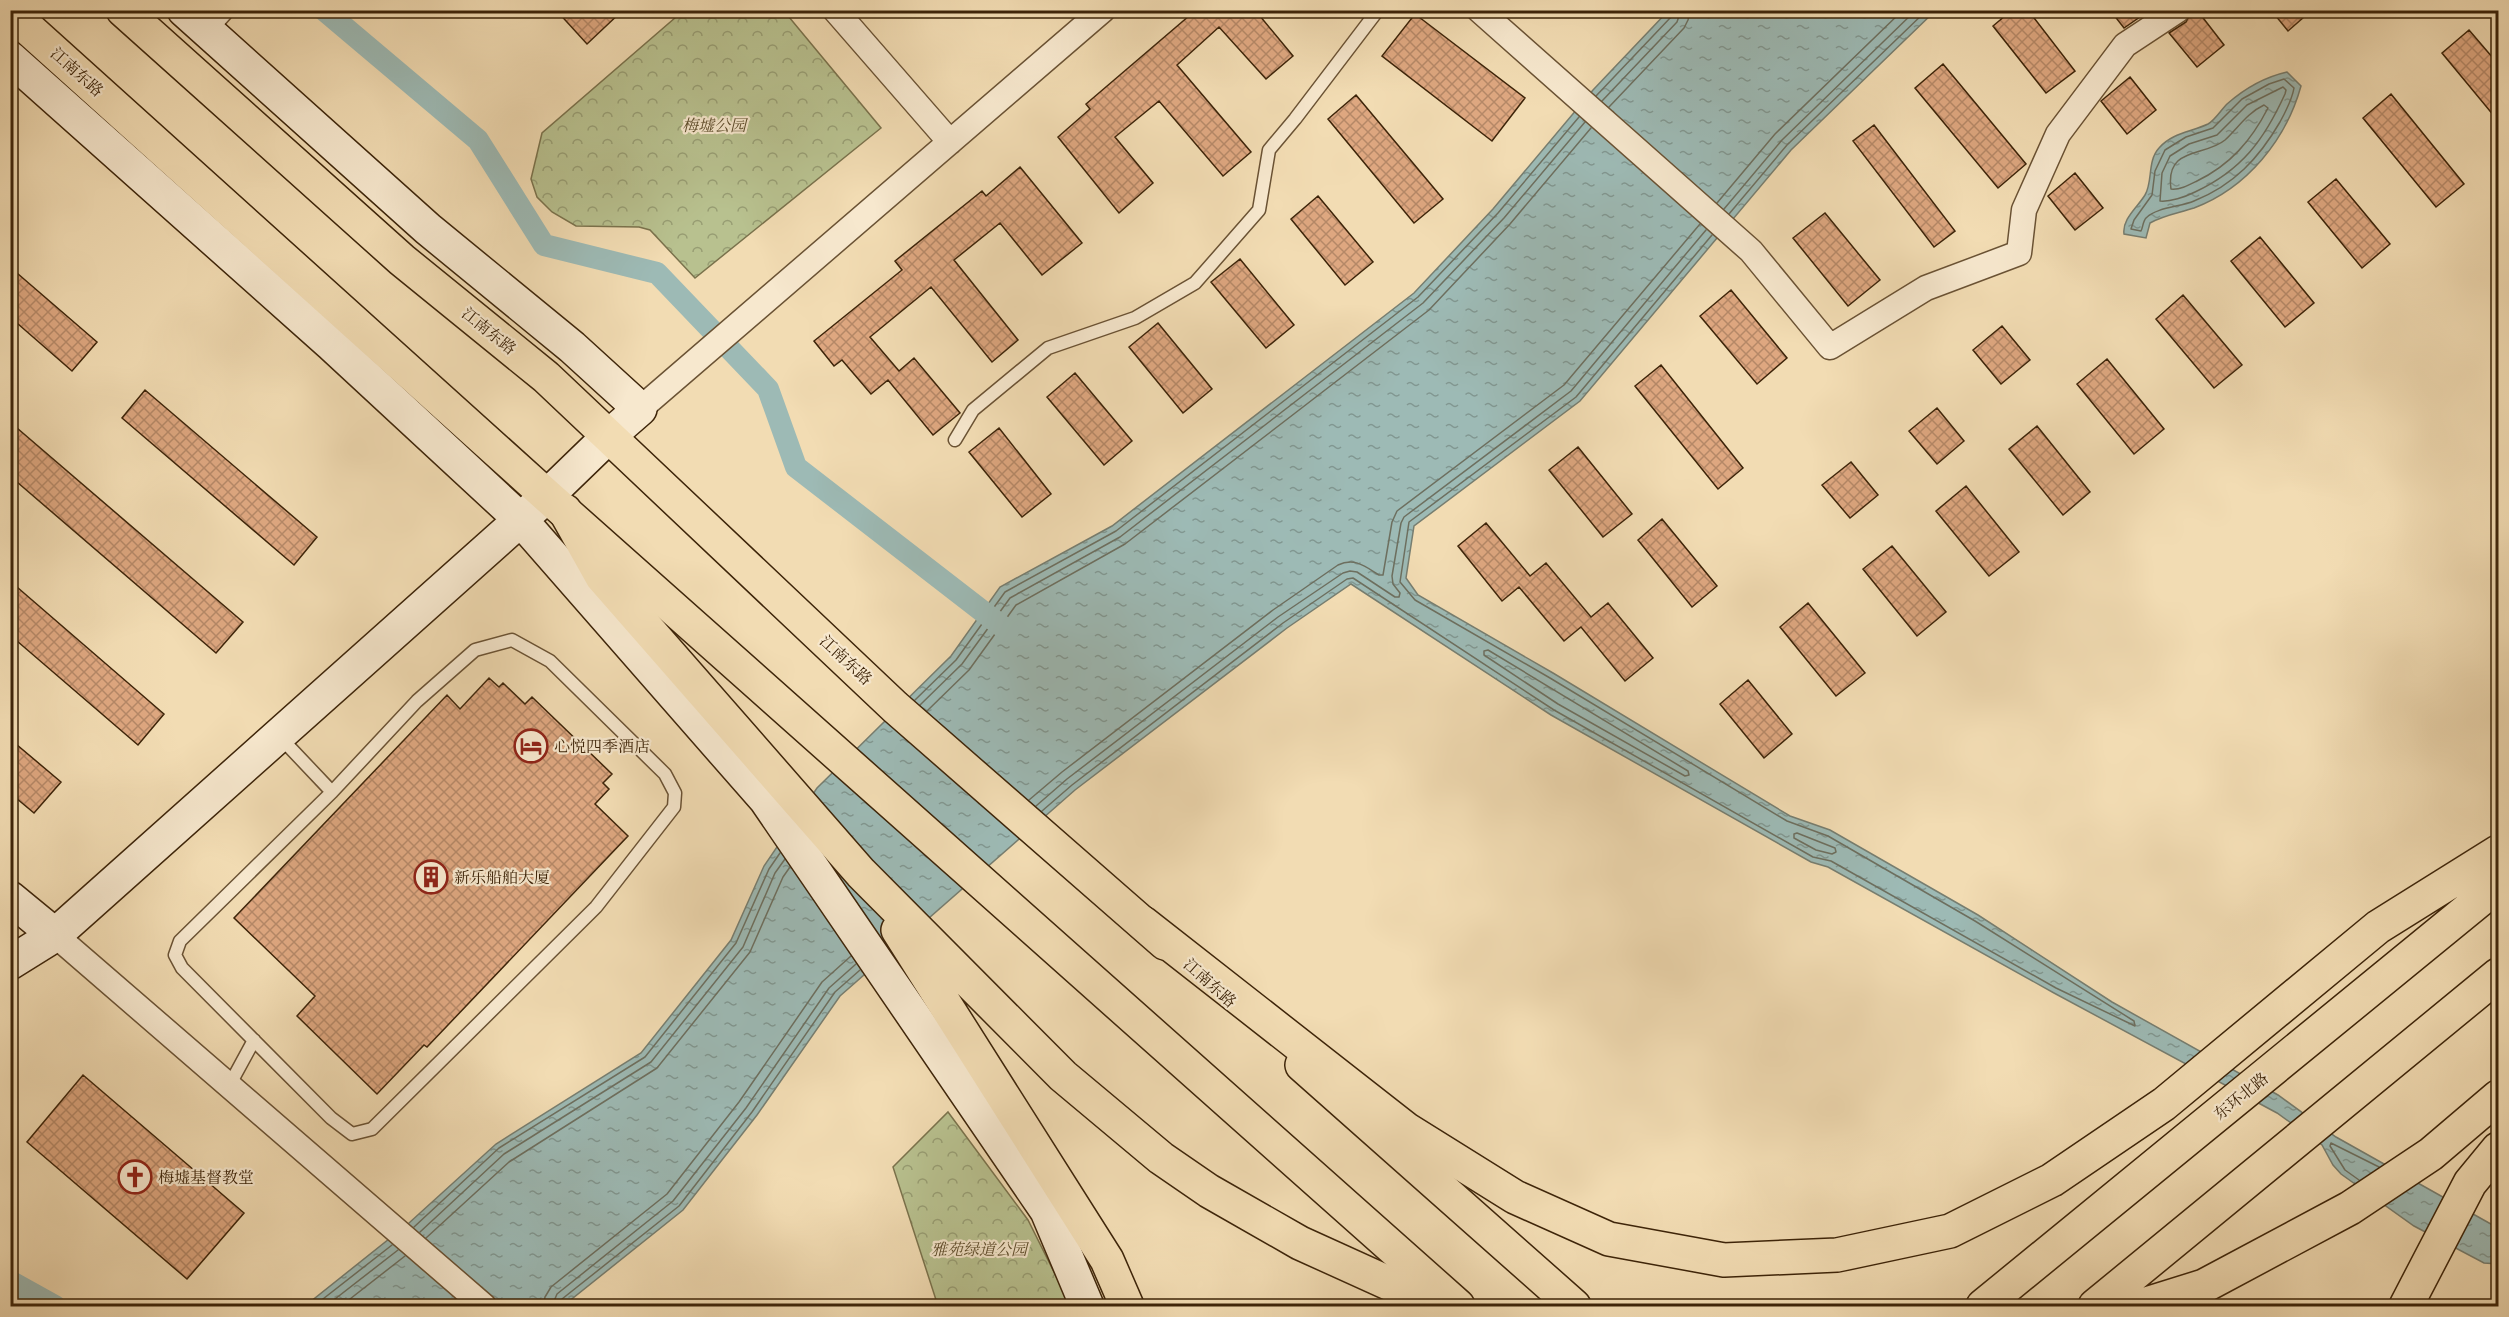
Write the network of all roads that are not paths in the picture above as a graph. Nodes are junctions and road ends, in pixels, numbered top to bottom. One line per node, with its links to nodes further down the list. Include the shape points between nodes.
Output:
1 (123, 10): 12 (main road, 江南东路, via 402,260 546,377)
2 (835, 10): 10 (street)
3 (1103, 10): 10 (street)
4 (1378, 10): 13 (lane, via 1269,150 1259,210 1195,283 1135,318 1048,348 973,410)
5 (1479, 10): 6 (street, via 1751,251 1830,347 1926,288 2019,253 2024,210 2058,134 2125,45)
6 (2178, 10)
7 (10, 12): 14 (main road, 江南东路)
8 (203, 17): 11 (main road, via 428,229 572,347)
9 (10, 58): 15 (main road, via 331,344)
10 (950, 142): 11 (street)
11 (640, 409): 12 (main road)
12 (609, 436): 14 (main road); 21 (main road, 江南东路, via 896,707)
13 (955, 440)
14 (556, 503): 15 (main road); 23 (main road, via 602,577 861,873); 34 (main road, 江南东路)
15 (520, 519): 16 (main road); 31 (main road, via 766,800 1047,1211)
16 (278, 735): 17 (lane); 22 (main road)
17 (332, 792): 26 (lane, via 180,941 175,955 182,968); 26 (lane, via 417,700 475,650 512,640 550,661 665,774 675,793 674,807 596,908 372,1129 352,1134)
18 (2499, 852): 21 (main road, via 2378,927 2164,1104 2052,1180 1950,1231 1837,1255 1724,1260 1609,1239 1515,1197 1406,1129)
19 (2499, 885): 36 (main road, 东环北路)
20 (10, 898): 22 (main road)
21 (1143, 922): 35 (main road, 江南东路)
22 (54, 935): 24 (main road); 27 (street)
23 (924, 951): 32 (main road, via 1107,1260); 33 (main road, via 1161,1158 1299,1243)
24 (10, 963)
25 (2499, 975): 37 (main road)
26 (254, 1040): 27 (lane)
27 (229, 1086): 30 (street)
28 (2499, 1097): 38 (main road, via 2431,1154 2350,1208 2204,1286)
29 (2499, 1149): 39 (main road, via 2470,1183)
30 (484, 1306)
31 (1087, 1306)
32 (1127, 1306)
33 (1439, 1306)
34 (1458, 1306)
35 (1574, 1306)
36 (1983, 1306)
37 (2095, 1306)
38 (2140, 1306)
39 (2406, 1306)

